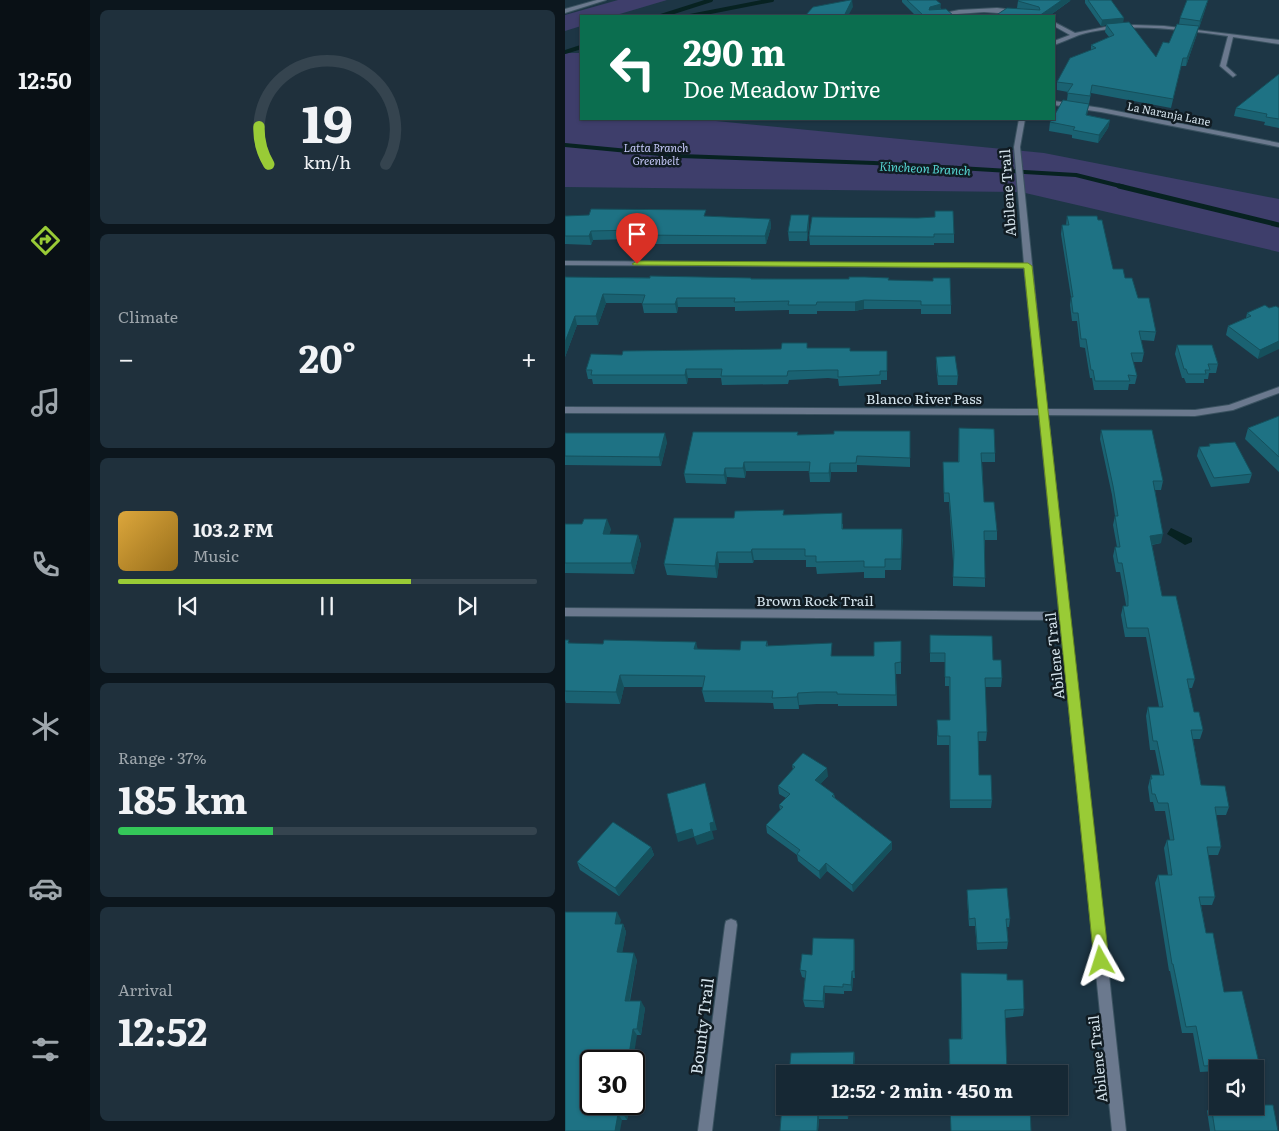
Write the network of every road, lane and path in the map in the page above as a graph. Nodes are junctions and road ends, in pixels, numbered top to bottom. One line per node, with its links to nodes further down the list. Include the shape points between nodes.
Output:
1 (603, 0): 2 (street)
2 (565, 11)
3 (941, 15): 4 (street, via 982,10)
4 (1030, 15)
5 (1055, 25): 6 (street)
6 (1073, 34): 7 (street, via 1136,26); 9 (street)
7 (1231, 36): 8 (street); 10 (street, via 1223,66)
8 (1279, 42)
9 (1055, 43)
10 (1233, 75)
11 (1055, 103): 13 (street, La Naranja Lane)
12 (1022, 120): 15 (street, Abilene Trail, via 1017,147)
13 (1279, 145)
14 (565, 263): 15 (street)
15 (1028, 266): 18 (street, Abilene Trail)
16 (1279, 390): 18 (street, Blanco River Pass, via 1247,403 1213,411)
17 (565, 410): 18 (street, Blanco River Pass)
18 (1043, 413): 20 (street, Abilene Trail)
19 (565, 612): 20 (street, Brown Rock Trail)
20 (1065, 616): 23 (street, Abilene Trail)
21 (731, 926): 22 (street, Bounty Trail)
22 (705, 1131)
23 (1119, 1131)

